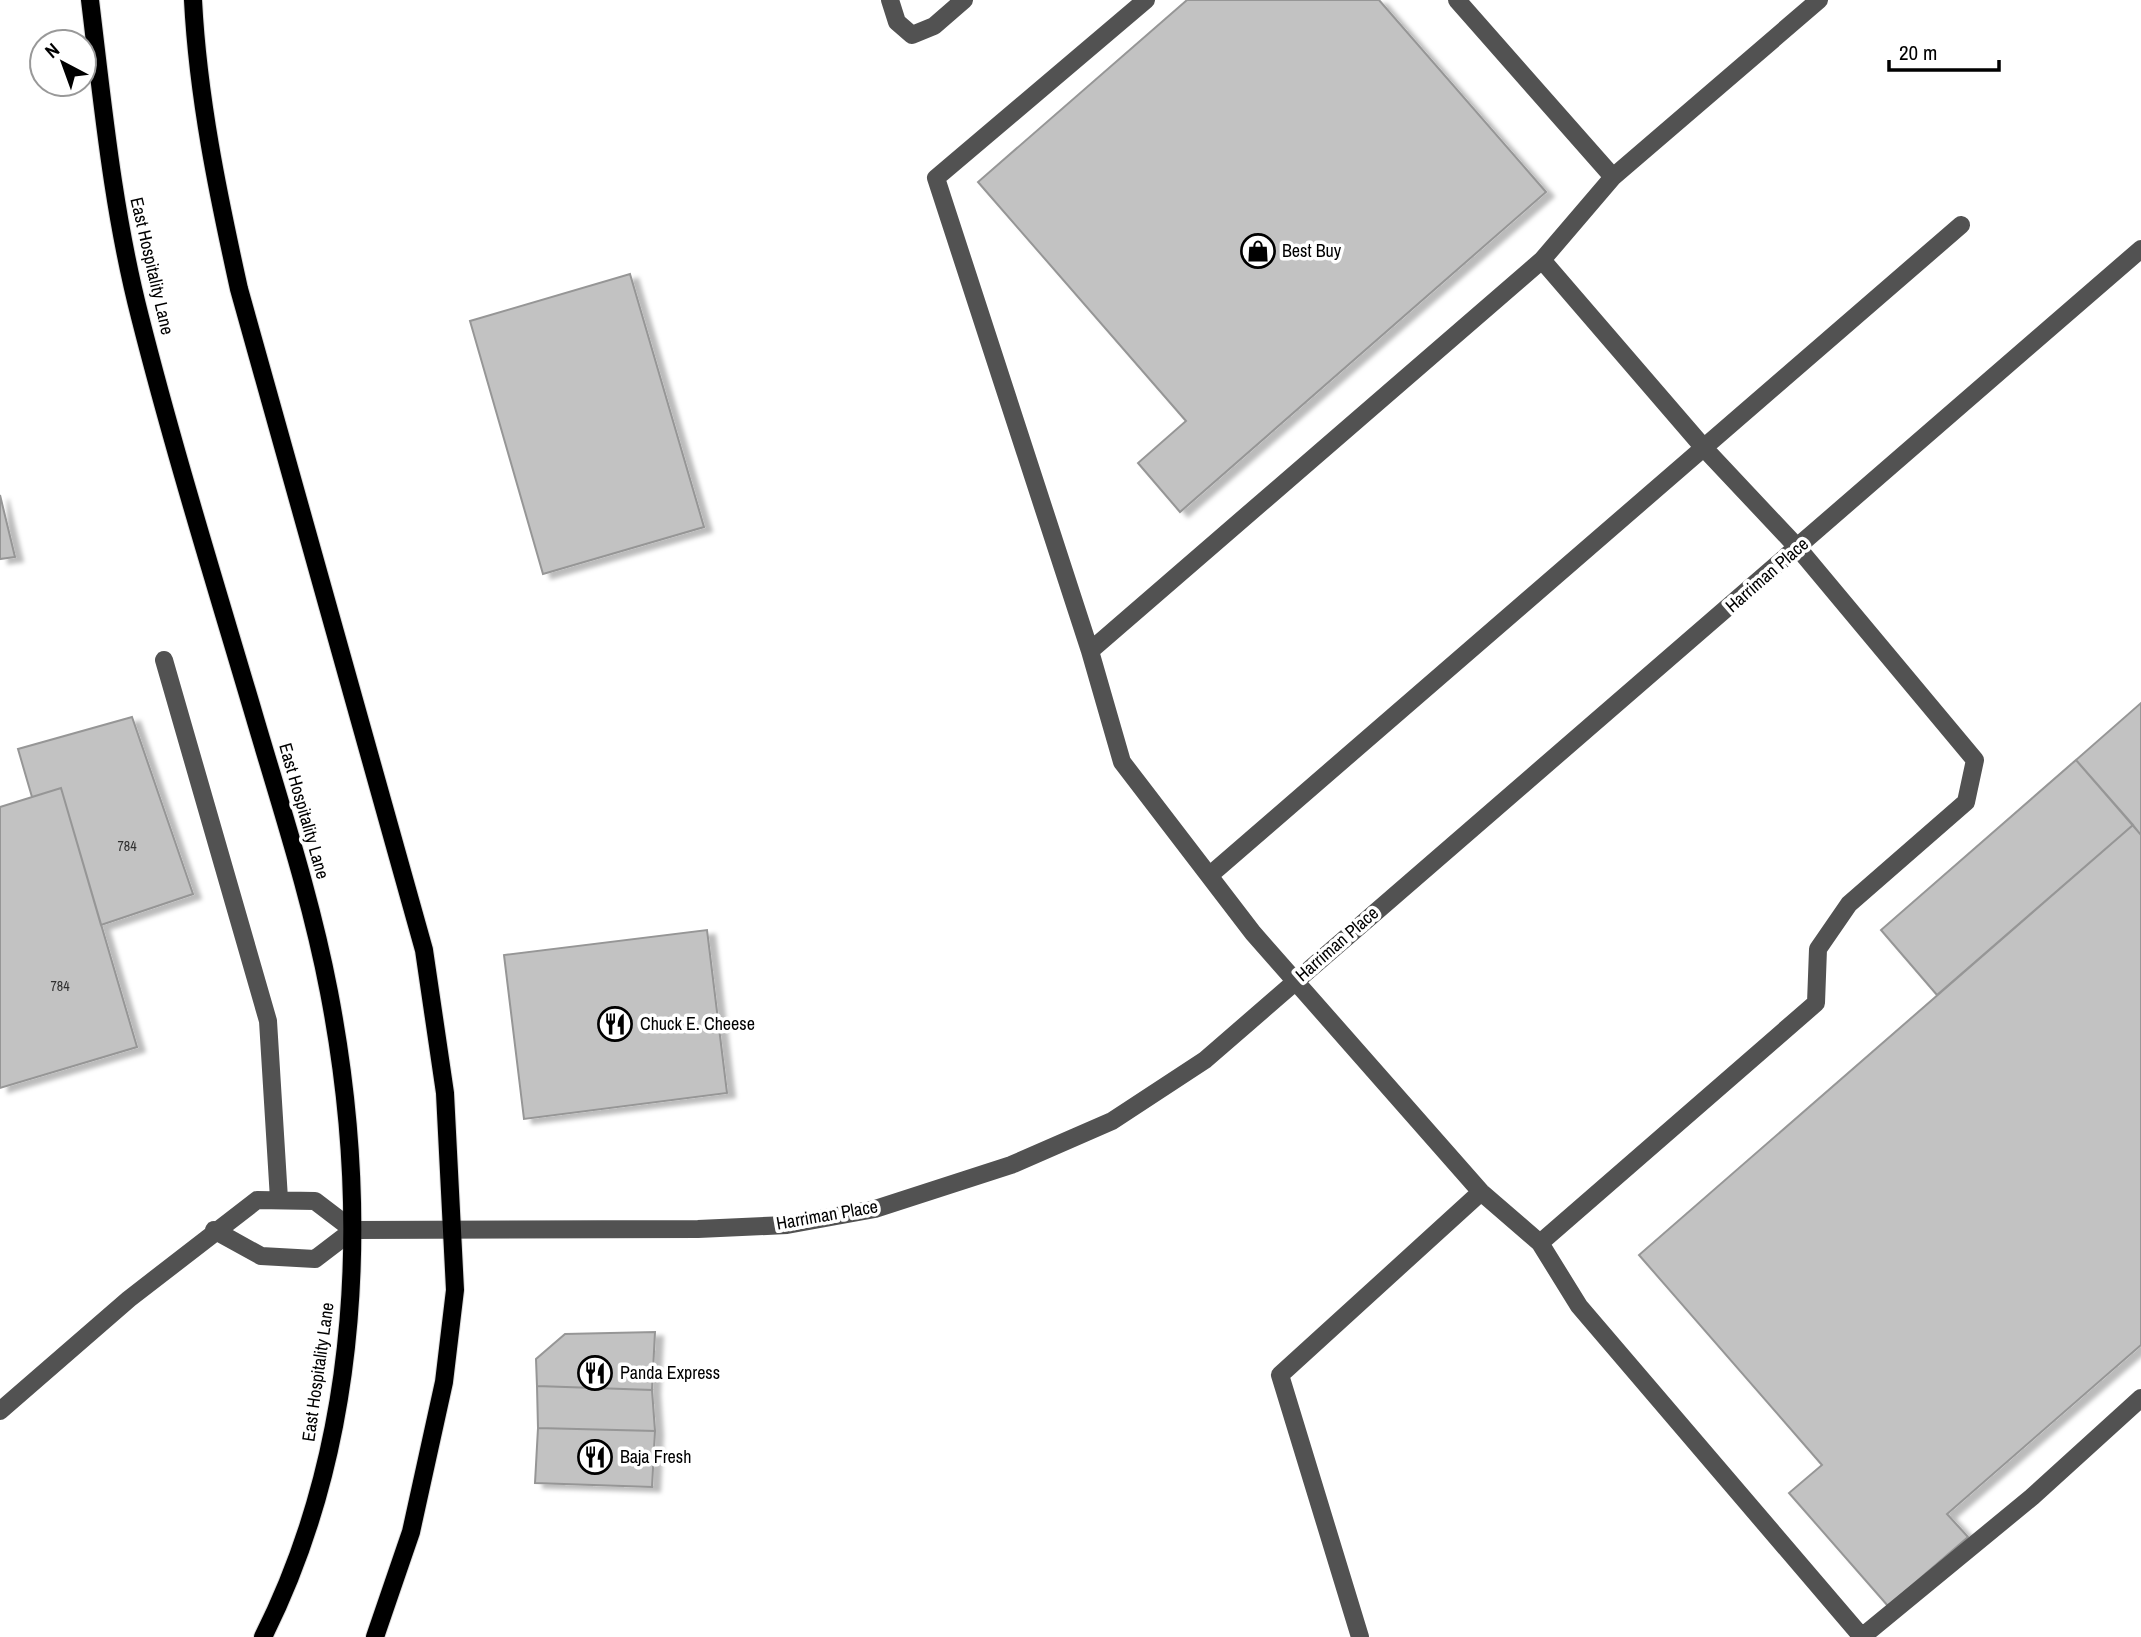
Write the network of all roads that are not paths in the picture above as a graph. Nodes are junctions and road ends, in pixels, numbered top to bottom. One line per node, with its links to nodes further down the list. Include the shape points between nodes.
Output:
1 (90, 0): 21 (main road, East Hospitality Lane, via 117,215 139,316 303,882 329,990 344,1101)
2 (193, 0): 22 (main road, via 203,100 239,289 424,950 445,1093)
3 (890, 0): 4 (street, via 897,22 912,35 934,26)
4 (964, 0)
5 (1146, 0): 14 (street, via 936,178)
6 (1457, 0): 8 (street)
7 (1812, 2): 8 (street)
8 (1613, 177): 11 (street)
9 (1961, 225): 12 (street)
10 (2141, 249): 13 (street, Harriman Place)
11 (1542, 260): 12 (street); 14 (street)
12 (1704, 448): 13 (street); 16 (street)
13 (1797, 548): 17 (street, Harriman Place); 23 (street, via 1975,760 1966,802 1849,904 1818,949 1816,1003)
14 (1090, 651): 16 (street, via 1122,762)
15 (164, 660): 19 (street, via 268,1021)
16 (1210, 875): 17 (street, via 1253,933)
17 (1296, 979): 18 (street); 22 (street, Harriman Place, via 1205,1060 1112,1121 1011,1166 875,1209 787,1225)
18 (1481, 1192): 23 (street); 29 (street, via 1280,1375)
19 (279, 1199): 20 (street, via 257,1200); 21 (street, via 315,1201)
20 (214, 1230): 21 (street, via 261,1256 315,1259); 25 (street)
21 (353, 1230): 22 (street, Harriman Place); 27 (main road, East Hospitality Lane, via 346,1333 330,1445 301,1551)
22 (453, 1231): 28 (main road, via 455,1290 444,1382 411,1532)
23 (1540, 1243): 26 (street, via 1579,1306)
24 (2141, 1398): 26 (street, via 2032,1497)
25 (0, 1411)
26 (1863, 1636)
27 (263, 1637)
28 (376, 1637)
29 (1360, 1637)

